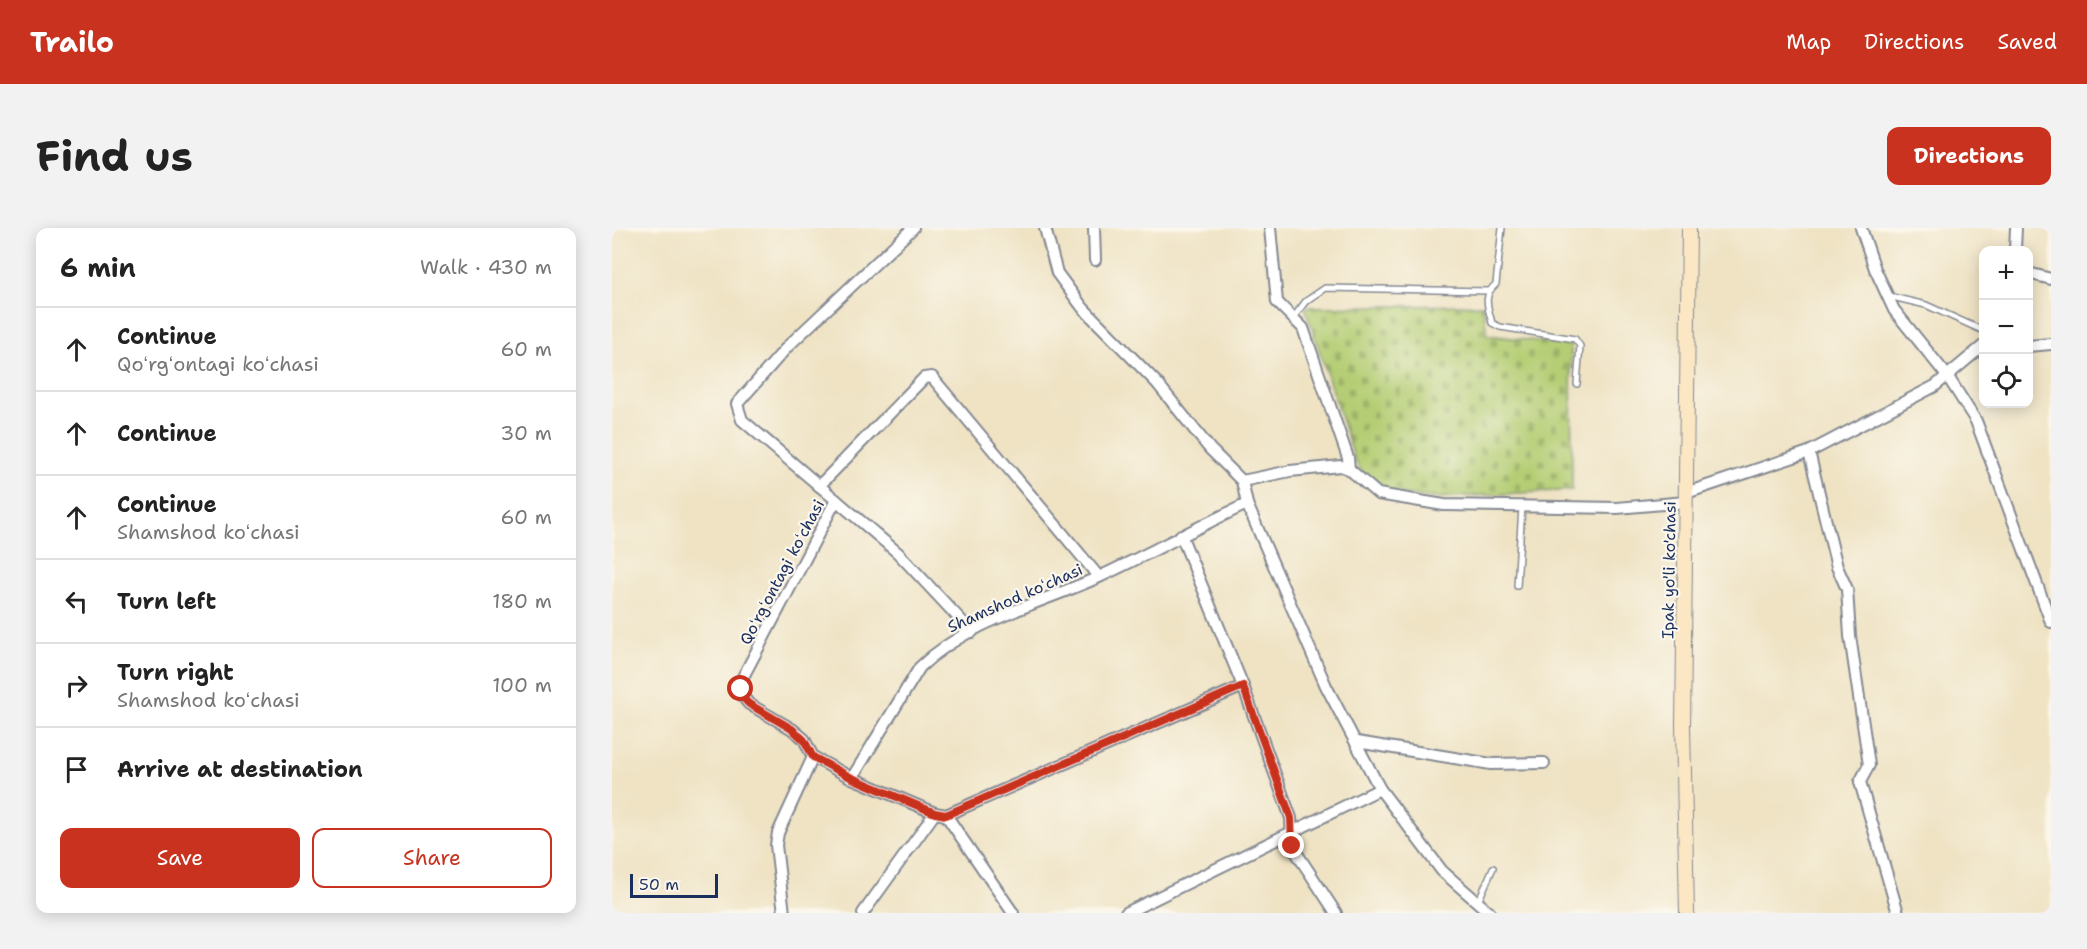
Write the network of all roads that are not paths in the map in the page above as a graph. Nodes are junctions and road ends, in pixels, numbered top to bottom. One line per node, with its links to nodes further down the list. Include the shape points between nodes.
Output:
1 (913, 228): 25 (street, Qoʻrgʻontagi koʻchasi, via 788,346 737,404 742,420)
2 (1045, 228): 24 (street, via 1057,273 1083,308 1157,382 1210,449)
3 (1094, 228): 10 (street)
4 (1270, 228): 15 (street, via 1277,302)
5 (1502, 228): 13 (lane, via 1497,284)
6 (1689, 228): 26 (main road, Ipak yo'li ko'chasi)
7 (1861, 228): 14 (street)
8 (2016, 228): 9 (street)
9 (2015, 246)
10 (1095, 260)
11 (2033, 274): 12 (street)
12 (2051, 279)
13 (1489, 291): 15 (lane, via 1325,288 1306,301); 21 (lane, via 1486,298 1492,323 1575,339 1580,346)
14 (1888, 296): 16 (lane, via 1926,305); 20 (street, via 1918,343)
15 (1293, 318): 23 (street, via 1303,328)
16 (1979, 329)
17 (2051, 344): 18 (street)
18 (2033, 346)
19 (1979, 349): 20 (street)
20 (1948, 377): 22 (street); 33 (street, via 1976,422)
21 (1577, 384)
22 (1809, 452): 26 (street); 52 (street, via 1837,567 1847,589 1869,765 1860,782)
23 (1349, 469): 24 (street, via 1341,466 1290,471); 29 (street, via 1378,494 1444,505)
24 (1242, 481): 28 (street)
25 (819, 486): 27 (street, Qoʻrgʻontagi koʻchasi); 31 (street, via 924,378 932,377)
26 (1686, 497): 29 (street, via 1617,508); 51 (main road, Ipak yo'li ko'chasi, via 1683,726)
27 (836, 500): 34 (street, via 898,553); 37 (street, Qoʻrgʻontagi koʻchasi, via 743,677 741,689 749,704 804,740)
28 (1247, 504): 30 (street, Shamshod koʻchasi); 36 (street, via 1326,686)
29 (1522, 506): 32 (lane)
30 (1181, 535): 31 (street, Shamshod koʻchasi); 35 (street)
31 (1099, 577): 34 (street, Shamshod koʻchasi)
32 (1517, 586)
33 (2051, 622)
34 (972, 632): 39 (street, Shamshod koʻchasi, via 934,653 920,667)
35 (1243, 686): 41 (street); 42 (street)
36 (1357, 742): 38 (street, via 1491,764); 40 (street)
37 (813, 757): 39 (street); 45 (street, via 778,833)
38 (1544, 763)
39 (852, 778): 41 (street)
40 (1380, 789): 42 (street); 44 (street, via 1442,871)
41 (941, 814): 46 (street); 47 (street)
42 (1292, 830): 48 (street); 49 (street, via 1292,846)
43 (1493, 868): 44 (lane)
44 (1477, 903): 50 (street)
45 (784, 913)
46 (863, 913)
47 (1012, 913)
48 (1126, 913)
49 (1336, 913)
50 (1490, 913)
51 (1687, 913)
52 (1898, 913)

